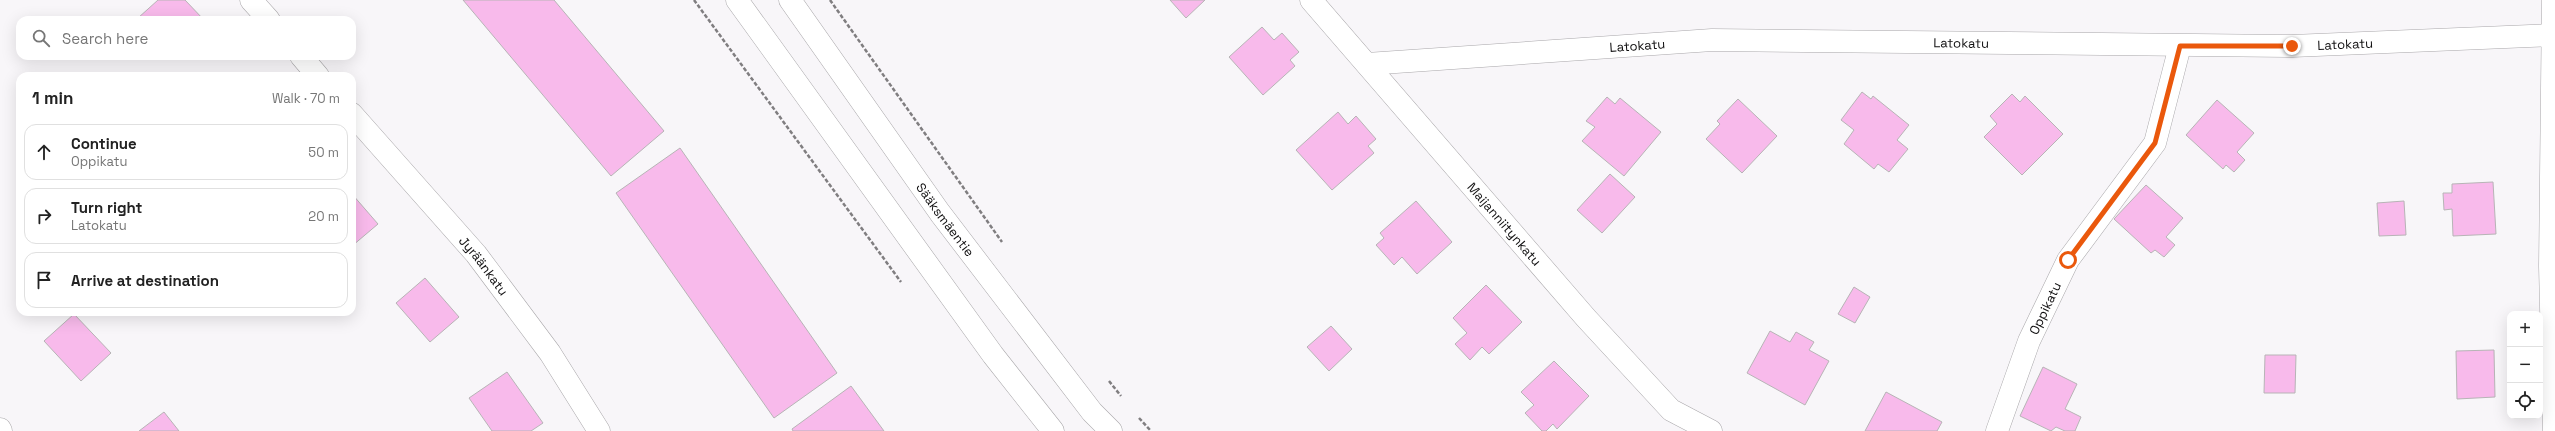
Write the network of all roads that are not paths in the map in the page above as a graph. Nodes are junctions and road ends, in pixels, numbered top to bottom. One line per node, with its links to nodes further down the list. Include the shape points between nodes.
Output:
1 (251, 0): 6 (street)
2 (737, 0): 14 (street, via 993,355)
3 (790, 0): 15 (street, Sääksmäentie, via 940,213 1087,406)
4 (1311, 0): 10 (street, Maijanniitynkatu)
5 (2553, 0): 7 (street)
6 (265, 16)
7 (2554, 35): 8 (street, Latokatu, via 2292,46); 18 (street, via 2550,266)
8 (2180, 46): 10 (street, Latokatu, via 1712,40); 17 (street, Oppikatu, via 2155,143 2068,260 2028,341)
9 (304, 60): 11 (street)
10 (1367, 64): 16 (street, Maijanniitynkatu, via 1586,318 1671,410)
11 (315, 72)
12 (356, 119): 13 (street, Jyräänkatu, via 476,254 550,353)
13 (599, 431)
14 (1053, 431)
15 (1111, 431)
16 (1711, 431)
17 (1997, 431)
18 (2554, 431)

